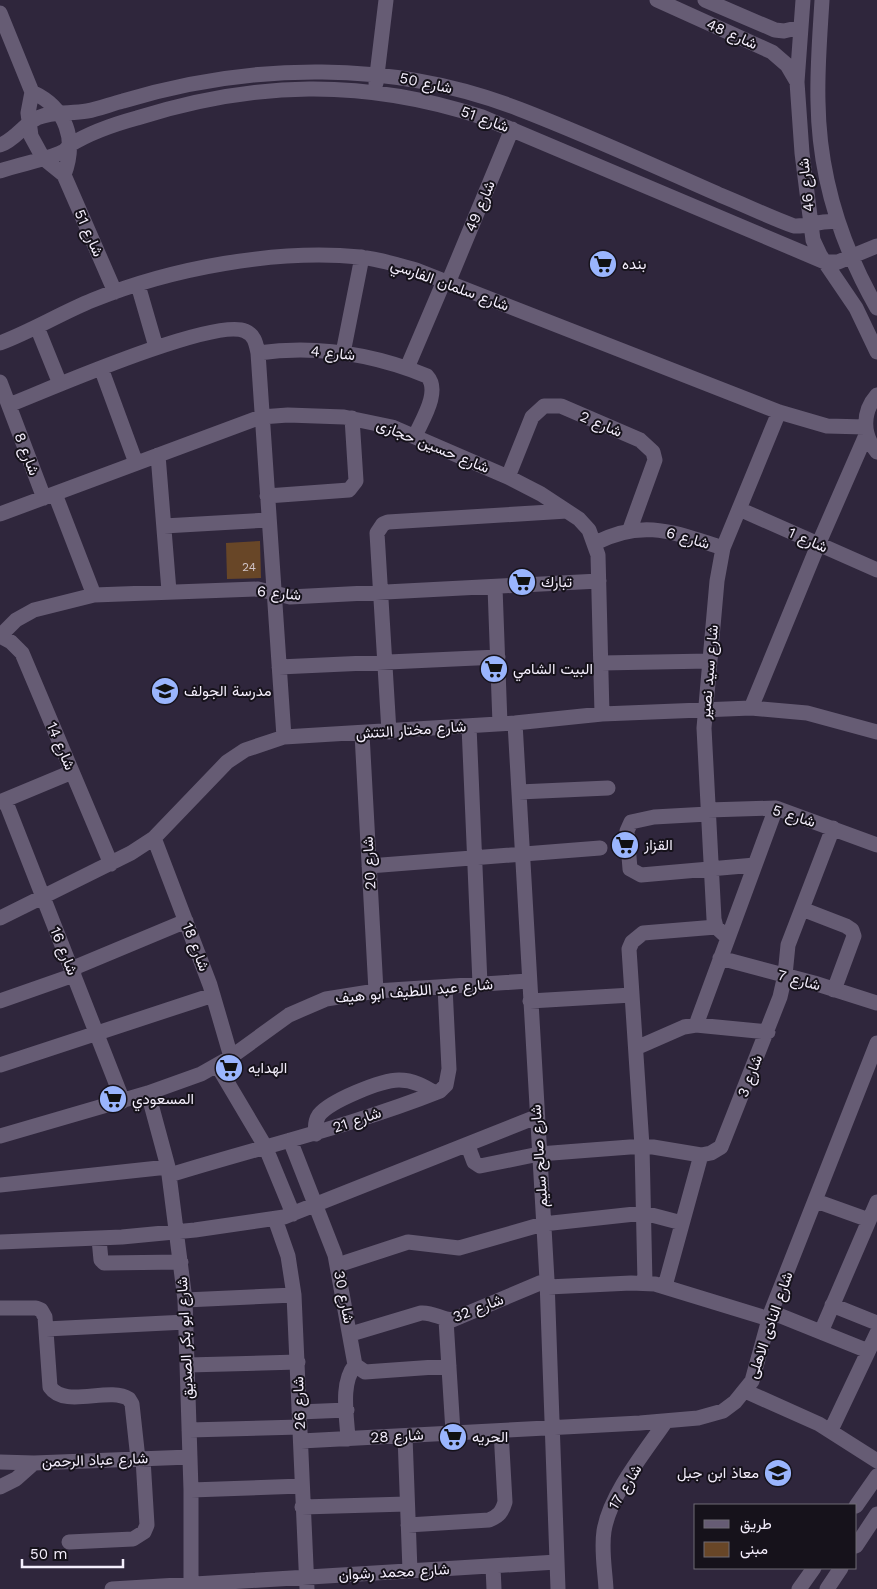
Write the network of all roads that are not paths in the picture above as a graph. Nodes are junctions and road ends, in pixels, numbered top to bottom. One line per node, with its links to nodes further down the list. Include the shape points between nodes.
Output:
1 (386, 0): 8 (street)
2 (656, 0): 9 (street, شارع 48, via 772,52 787,65)
3 (705, 0): 7 (street, شارع 48, via 775,30)
4 (803, 0): 7 (street, شارع 46)
5 (822, 0): 20 (street, شارع 46, via 818,73 820,133)
6 (0, 13): 10 (street)
7 (801, 27): 9 (street, شارع 46)
8 (377, 74): 11 (street); 12 (street, شارع 50, via 320,72 243,77 149,93 86,111); 21 (street, شارع 50, via 434,83 519,108 794,226)
9 (797, 82): 21 (street, شارع 46)
10 (32, 92): 12 (street); 13 (street)
11 (375, 92): 14 (street, شارع 51, via 456,108); 16 (street, شارع 51, via 279,89 214,96 136,118)
12 (60, 112): 13 (street, شارع 50); 16 (street, via 70,134)
13 (28, 124): 15 (street, شارع 50); 17 (street)
14 (512, 129): 25 (street, شارع 51); 26 (street, شارع 49)
15 (0, 145)
16 (71, 145): 17 (street, شارع 51, via 62,152); 19 (street)
17 (42, 158): 18 (street, شارع 51); 19 (street)
18 (0, 171)
19 (64, 174): 28 (street, شارع 51)
20 (838, 222): 21 (street, شارع 50, via 823,221); 23 (street, شارع 46)
21 (810, 225): 25 (street, شارع 46, via 816,248)
22 (877, 246): 23 (street)
23 (850, 256): 25 (street, via 838,262); 29 (street, شارع 46)
24 (362, 257): 26 (street, شارع سلمان الفارسي, via 390,262); 27 (street, شارع سلمان الفارسي, via 271,258 206,268); 35 (street)
25 (825, 262): 33 (street, شارع 46, via 856,308)
26 (446, 282): 37 (street); 42 (street, شارع سلمان الفارسي)
27 (138, 284): 28 (street, شارع سلمان الفارسي); 32 (street)
28 (115, 292): 30 (street, شارع سلمان الفارسي)
29 (877, 308)
30 (37, 327): 31 (street, شارع سلمان الفارسي); 39 (street)
31 (0, 344)
32 (156, 347): 34 (street, via 236,329 251,334); 36 (street)
33 (877, 352)
34 (258, 353): 35 (street, شارع 4, via 303,350); 43 (street)
35 (343, 353): 37 (street, شارع 4)
36 (100, 368): 39 (street); 49 (street)
37 (407, 368): 46 (street, شارع 4, via 427,376 433,386)
38 (0, 382): 41 (street, شارع 8)
39 (60, 384): 41 (street)
40 (876, 395): 45 (street, via 867,411)
41 (9, 405): 51 (street, شارع 8)
42 (779, 412): 45 (street, شارع سلمان الفارسي, via 827,426); 53 (street, شارع سيد نصير)
43 (262, 417): 44 (street, شارع حسين حجازى); 48 (street, شارع حسين حجازى); 52 (street)
44 (352, 418): 46 (street, شارع حسين حجازى); 52 (street, via 356,481 349,490)
45 (866, 431): 47 (street); 60 (street)
46 (415, 436): 50 (street, شارع حسين حجازى)
47 (877, 452)
48 (158, 455): 49 (street, شارع حسين حجازى); 57 (street)
49 (136, 463): 51 (street, شارع حسين حجازى)
50 (508, 477): 54 (street, شارع حسين حجازى); 58 (street, شارع 2, via 532,417 544,406 561,406 640,440 653,452 655,460)
51 (49, 496): 55 (street, شارع حسين حجازى); 68 (street, شارع 8)
52 (267, 496): 56 (street)
53 (739, 509): 60 (street, شارع 1); 61 (street, شارع سيد نصير)
54 (567, 510): 59 (street, شارع حسين حجازى, via 579,519); 67 (street, via 383,524 376,533)
55 (0, 514)
56 (269, 520): 57 (street); 66 (street)
57 (164, 526): 65 (street)
58 (630, 529): 59 (street, شارع 6); 61 (street, شارع 6, via 670,531)
59 (596, 543): 63 (street, شارع حسين حجازى)
60 (818, 545): 62 (street, شارع 1); 75 (street)
61 (723, 548): 71 (street, شارع سيد نصير)
62 (877, 570)
63 (599, 581): 64 (street, شارع 6); 73 (street, شارع حسين حجازى)
64 (495, 587): 67 (street, شارع 6); 70 (street, شارع صالح سليم)
65 (169, 591): 66 (street, شارع 6, via 258,589); 68 (street, شارع 6)
66 (274, 592): 67 (street, شارع 6, via 290,597); 74 (street)
67 (380, 593): 72 (street)
68 (94, 595): 69 (street, شارع 6, via 34,610 16,620)
69 (0, 636): 84 (street, شارع 14, via 22,653)
70 (498, 657): 72 (street); 78 (street, شارع صالح سليم)
71 (710, 660): 73 (street); 76 (street, شارع سيد نصير)
72 (384, 662): 74 (street); 80 (street)
73 (601, 663): 77 (street, شارع حسين حجازى)
74 (279, 667): 83 (street)
75 (750, 708): 76 (street, شارع مختار التتش); 81 (street, شارع مختار التتش, via 816,715)
76 (704, 709): 77 (street, شارع مختار التتش); 89 (street, شارع سيد نصير)
77 (602, 714): 78 (street, شارع مختار التتش)
78 (508, 724): 79 (street, شارع مختار التتش); 86 (street, شارع صالح سليم)
79 (469, 726): 80 (street, شارع مختار التتش); 95 (street)
80 (389, 732): 82 (street, شارع مختار التتش)
81 (877, 732)
82 (362, 734): 83 (street, شارع مختار التتش); 98 (street, شارع 20)
83 (284, 738): 91 (street, شارع مختار التتش, via 245,750 227,762)
84 (72, 772): 87 (street); 96 (street, شارع 14)
85 (608, 788): 86 (street)
86 (520, 792): 94 (street, شارع صالح سليم)
87 (2, 801): 100 (street, شارع 16)
88 (776, 808): 89 (street, شارع 5); 90 (street, شارع 5); 97 (street)
89 (708, 812): 99 (street, شارع سيد نصير); 99 (street, شارع 5, via 635,820 628,826 627,838 630,869 637,874)
90 (832, 828): 92 (street, شارع 5); 101 (street, شارع 3)
91 (154, 838): 96 (street, شارع مختار التتش); 103 (street, شارع 18)
92 (877, 845)
93 (600, 848): 94 (street)
94 (523, 854): 95 (street); 109 (street, شارع صالح سليم)
95 (474, 858): 98 (street); 110 (street)
96 (111, 864): 100 (street, شارع مختار التتش)
97 (755, 865): 99 (street, شارع 5); 105 (street)
98 (369, 866): 113 (street, شارع 20)
99 (711, 868): 104 (street, شارع سيد نصير)
100 (43, 898): 102 (street, شارع مختار التتش); 107 (street, شارع 16)
101 (802, 910): 108 (street, شارع 3, via 788,945); 112 (street, via 852,930 854,936)
102 (0, 918)
103 (186, 921): 107 (street); 114 (street, شارع 18)
104 (716, 927): 105 (street); 115 (street, via 637,936 629,949)
105 (728, 938): 106 (street)
106 (720, 958): 108 (street, شارع 7); 119 (street)
107 (72, 972): 116 (street); 121 (street, شارع 16)
108 (786, 975): 112 (street, شارع 7); 120 (street, شارع 3)
109 (529, 981): 110 (street, شارع عبد اللطيف ابو هيف); 117 (street, شارع صالح سليم)
110 (480, 984): 111 (street, شارع عبد اللطيف ابو هيف)
111 (445, 987): 113 (street, شارع عبد اللطيف ابو هيف); 128 (street, via 449,1070 446,1085)
112 (834, 990): 118 (street, شارع 7)
113 (376, 991): 124 (street, شارع عبد اللطيف ابو هيف, via 345,995 307,1006 289,1015)
114 (213, 995): 121 (street); 124 (street, شارع 18)
115 (632, 995): 117 (street); 123 (street)
116 (0, 1001)
117 (530, 1001): 130 (street, شارع صالح سليم)
118 (877, 1003)
119 (696, 1025): 120 (street); 123 (street)
120 (768, 1032): 138 (street, شارع 3, via 721,1147)
121 (97, 1034): 125 (street); 129 (street, شارع 16)
122 (877, 1043): 141 (street, شارع النادى الاهلى)
123 (636, 1048): 136 (street)
124 (231, 1057): 126 (street, شارع عبد اللطيف ابو هيف)
125 (0, 1065)
126 (217, 1065): 127 (street, شارع عبد اللطيف ابو هيف); 134 (street)
127 (148, 1093): 129 (street, شارع عبد اللطيف ابو هيف); 139 (street, شارع ابو بكر الصديق)
128 (435, 1093): 131 (street, شارع 21); 131 (street, via 412,1082 390,1080 325,1109 316,1120)
129 (123, 1101): 132 (street, شارع عبد اللطيف ابو هيف)
130 (536, 1118): 135 (street); 137 (street, شارع صالح سليم)
131 (316, 1134): 133 (street, شارع 21)
132 (0, 1136)
133 (290, 1140): 134 (street, شارع 21); 142 (street, شارع 30)
134 (265, 1146): 139 (street, شارع 21); 144 (street)
135 (468, 1146): 137 (street, via 474,1162 480,1166); 142 (street)
136 (642, 1146): 137 (street); 138 (street); 143 (street)
137 (539, 1154): 148 (street, شارع صالح سليم)
138 (701, 1155): 147 (street)
139 (169, 1171): 140 (street, شارع 21); 149 (street, شارع ابو بكر الصديق)
140 (0, 1185)
141 (816, 1201): 145 (street); 161 (street, شارع النادى الاهلى)
142 (316, 1206): 144 (street); 153 (street, شارع 30)
143 (644, 1212): 147 (street); 148 (street); 154 (street)
144 (292, 1214): 146 (street)
145 (874, 1214): 159 (street)
146 (275, 1219): 149 (street); 157 (street, شارع 26, via 288,1256)
147 (682, 1223): 156 (street)
148 (543, 1224): 153 (street, via 459,1248 408,1242); 155 (street, شارع صالح سليم)
149 (178, 1232): 150 (street); 152 (street, شارع ابو بكر الصديق)
150 (99, 1239): 151 (street); 152 (street, via 104,1264)
151 (0, 1242)
152 (181, 1262): 158 (street, شارع ابو بكر الصديق)
153 (338, 1265): 168 (street, شارع 30)
154 (645, 1283): 155 (street); 156 (street)
155 (548, 1284): 162 (street, شارع 32); 178 (street, شارع صالح سليم)
156 (665, 1286): 161 (street)
157 (294, 1295): 158 (street); 170 (street, شارع 26)
158 (185, 1300): 163 (street, شارع ابو بكر الصديق)
159 (832, 1305): 164 (street); 166 (street)
160 (0, 1308): 165 (street, via 41,1310)
161 (770, 1316): 166 (street); 174 (street, شارع النادى الاهلى, via 752,1381)
162 (446, 1320): 168 (street, شارع 32, via 421,1312); 173 (street)
163 (186, 1322): 165 (street); 171 (street, شارع ابو بكر الصديق)
164 (877, 1323)
165 (46, 1329): 186 (street, via 50,1387 65,1396 118,1395 129,1399)
166 (821, 1332): 169 (street)
167 (877, 1333): 169 (street)
168 (351, 1334): 172 (street, شارع 30)
169 (868, 1351): 180 (street)
170 (298, 1362): 171 (street); 177 (street, شارع 26)
171 (187, 1365): 179 (street, شارع ابو بكر الصديق)
172 (355, 1366): 173 (street, via 365,1372); 175 (street, via 347,1379)
173 (449, 1366): 182 (street)
174 (746, 1391): 176 (street, شارع النادى الاهلى, via 735,1402 709,1416); 180 (street)
175 (347, 1410): 177 (street); 184 (street)
176 (666, 1421): 178 (street, شارع النادى الاهلى); 212 (street, شارع 17, via 607,1517 603,1549)
177 (300, 1427): 179 (street); 184 (street, شارع 28); 191 (street, شارع 26)
178 (553, 1428): 181 (street, شارع 28); 201 (street, شارع صالح سليم)
179 (189, 1430): 185 (street, شارع ابو بكر الصديق)
180 (831, 1430): 187 (street)
181 (501, 1431): 182 (street, شارع 28); 198 (street, via 505,1502 497,1517)
182 (453, 1432): 183 (street, شارع 28)
183 (405, 1436): 184 (street, شارع 28); 194 (street)
184 (348, 1439)
185 (190, 1457): 186 (street, شارع عباد الرحمن); 193 (street, شارع ابو بكر الصديق)
186 (140, 1458): 189 (street, شارع عباد الرحمن); 199 (street, via 147,1525 144,1532 132,1539)
187 (877, 1461)
188 (0, 1462): 189 (street, شارع عباد الرحمن)
189 (34, 1463): 192 (street, via 16,1479)
190 (877, 1476): 195 (street)
191 (302, 1486): 193 (street); 196 (street, شارع 26)
192 (0, 1487)
193 (191, 1490): 207 (street, شارع ابو بكر الصديق)
194 (407, 1504): 196 (street); 198 (street)
195 (857, 1505)
196 (302, 1507): 206 (street, شارع 26)
197 (877, 1514): 200 (street)
198 (408, 1525): 205 (street)
199 (69, 1542)
200 (857, 1544)
201 (557, 1562): 202 (street, شارع محمد رشوان); 211 (street, شارع صالح سليم)
202 (493, 1567): 205 (street, شارع محمد رشوان); 210 (street)
203 (813, 1569): 213 (street)
204 (840, 1569): 214 (street)
205 (410, 1571): 206 (street, شارع محمد رشوان)
206 (307, 1583): 208 (street, شارع محمد رشوان)
207 (191, 1586): 208 (street, شارع محمد رشوان); 209 (street, شارع محمد رشوان)
208 (208, 1587)
209 (112, 1589)
210 (494, 1589)
211 (558, 1589)
212 (606, 1589)
213 (799, 1589)
214 (827, 1589)

